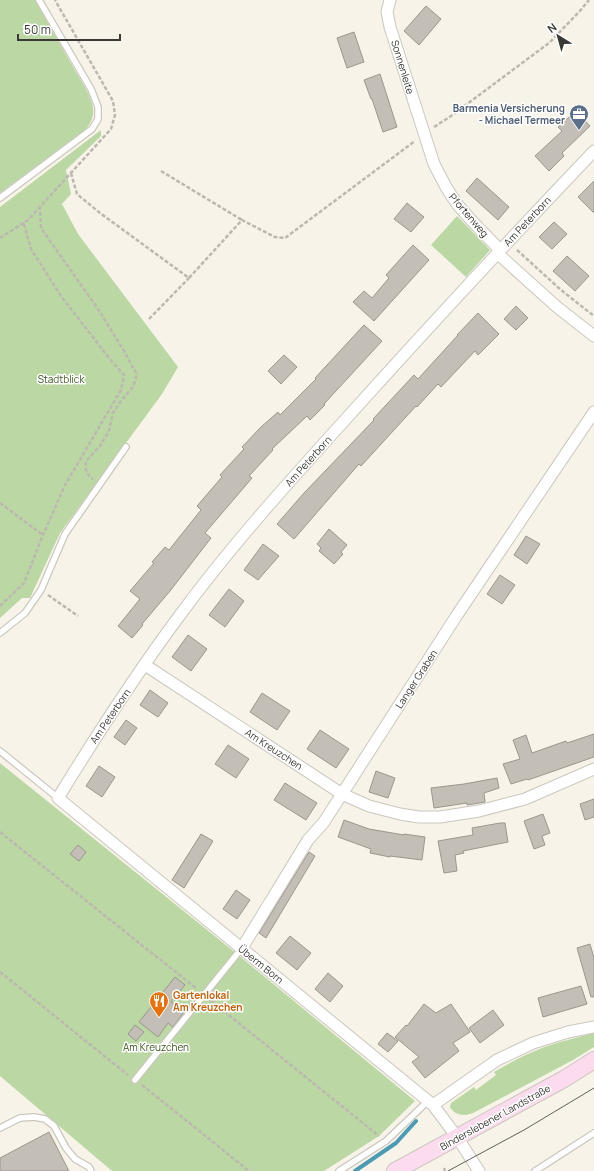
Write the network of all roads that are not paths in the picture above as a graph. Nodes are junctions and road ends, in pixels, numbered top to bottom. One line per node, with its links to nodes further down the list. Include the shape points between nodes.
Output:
1 (39, 0): 5 (lane, via 91,88 98,106 98,119 92,129)
2 (390, 0): 3 (street, Sonnenleite, via 387,12 390,27)
3 (424, 134): 6 (street, Pfortenweg, via 434,164 457,204)
4 (594, 151): 6 (street, Am Peterborn)
5 (0, 198)
6 (502, 248): 7 (street, Pfortenweg, via 557,307); 11 (street, Am Peterborn, via 254,521 180,615)
7 (594, 336)
8 (594, 412): 14 (street, Langer Graben, via 457,615)
9 (126, 447): 10 (lane, via 65,534 41,590 25,613)
10 (0, 633)
11 (145, 665): 14 (street, Am Kreuzchen); 15 (street, Am Peterborn)
12 (0, 751): 15 (lane)
13 (594, 770): 14 (street, Am Kreuzchen, via 525,799 479,811 440,817 400,814 369,806)
14 (342, 794): 16 (street, Langer Graben, via 324,822 308,840)
15 (58, 798): 16 (street, Überm Born)
16 (242, 948): 19 (lane); 20 (street, Überm Born)
17 (594, 1027): 20 (street, via 533,1043 497,1060)
18 (594, 1060): 23 (main road, Binderslebener Landstraße)
19 (135, 1080)
20 (430, 1103): 23 (street, Überm Born); 25 (lane, via 386,1141)
21 (0, 1128): 24 (lane, via 20,1118 46,1119 54,1126 75,1159)
22 (594, 1133): 28 (lane)
23 (457, 1138): 26 (main road, Binderslebener Landstraße); 27 (street, Überm Born)
24 (91, 1171)
25 (339, 1171)
26 (395, 1171)
27 (479, 1171)
28 (535, 1171)

